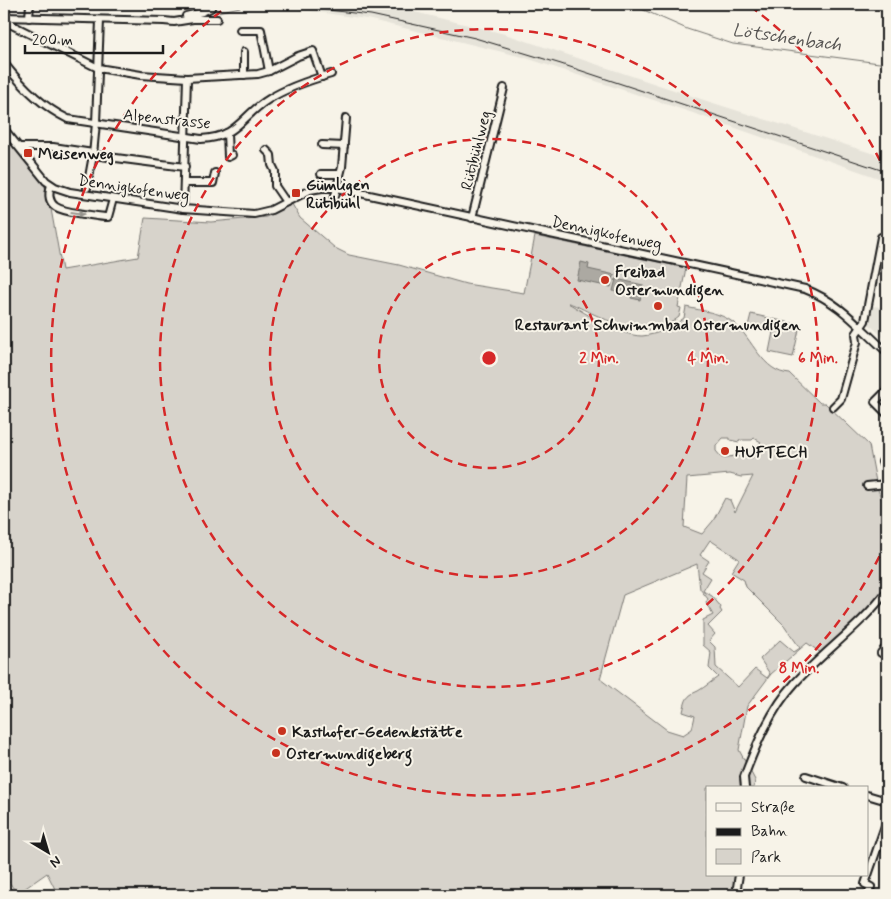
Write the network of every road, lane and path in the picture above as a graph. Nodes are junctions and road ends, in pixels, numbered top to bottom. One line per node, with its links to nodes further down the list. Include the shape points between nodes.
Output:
1 (30, 4): 4 (street)
2 (211, 8): 8 (street)
3 (4, 17): 4 (street)
4 (29, 18): 6 (street)
5 (217, 19): 8 (street)
6 (100, 20): 8 (street); 12 (street)
7 (4, 21): 12 (street)
8 (164, 21)
9 (240, 30): 13 (street, via 261,30)
10 (244, 52): 15 (street)
11 (4, 63): 20 (street, Alpenstrasse, via 35,97 56,113 68,119)
12 (98, 68): 17 (street); 20 (street)
13 (269, 71): 15 (street); 16 (street, via 313,51)
14 (331, 74): 16 (street, Alpenstrasse)
15 (244, 75): 17 (street)
16 (322, 77): 22 (street, Alpenstrasse, via 268,99)
17 (187, 78): 23 (street)
18 (504, 88): 42 (street, Rütibühlweg)
19 (346, 118): 25 (street)
20 (96, 123): 23 (street, Alpenstrasse); 28 (street)
21 (4, 129): 26 (street)
22 (228, 133): 23 (street, Alpenstrasse, via 201,139); 29 (street, via 228,157)
23 (186, 136): 30 (street)
24 (322, 145): 25 (street)
25 (344, 146): 33 (street)
26 (20, 147): 28 (street, via 53,147); 35 (street)
27 (266, 150): 40 (street, via 271,155 275,171 275,186)
28 (93, 154): 30 (street); 36 (street)
29 (232, 155)
30 (185, 167): 34 (street)
31 (215, 173): 34 (street, via 213,183)
32 (320, 174): 33 (street)
33 (340, 174): 37 (street)
34 (184, 183): 41 (street)
35 (51, 185): 38 (street, Dennigkofenweg, via 70,192); 38 (street, one-way to 38, via 49,198 62,210 108,217)
36 (87, 188)
37 (337, 188): 39 (street); 40 (street, Dennigkofenweg, via 310,190); 42 (street, Dennigkofenweg)
38 (113, 199): 41 (street, Dennigkofenweg)
39 (334, 200)
40 (286, 202): 41 (street, Dennigkofenweg, via 254,214)
41 (183, 209)
42 (472, 218): 44 (street, Dennigkofenweg, via 805,289 822,296)
43 (881, 237): 44 (street)
44 (862, 327): 45 (street, Dennigkofenweg); 47 (street, via 856,334 857,342 841,399)
45 (887, 352)
46 (887, 390): 48 (street, via 875,402)
47 (833, 407)
48 (887, 414)
49 (887, 484): 50 (street)
50 (868, 486)
51 (887, 591): 55 (street, via 777,705 744,777)
52 (887, 646): 53 (street)
53 (881, 653)
54 (806, 776): 56 (street)
55 (745, 786)
56 (837, 786)
57 (868, 795): 58 (street)
58 (887, 801)
59 (887, 820): 60 (street)
60 (868, 875)
61 (739, 876): 63 (street)
62 (868, 876): 64 (street, via 865,884 871,886)
63 (739, 895)
64 (868, 895)

